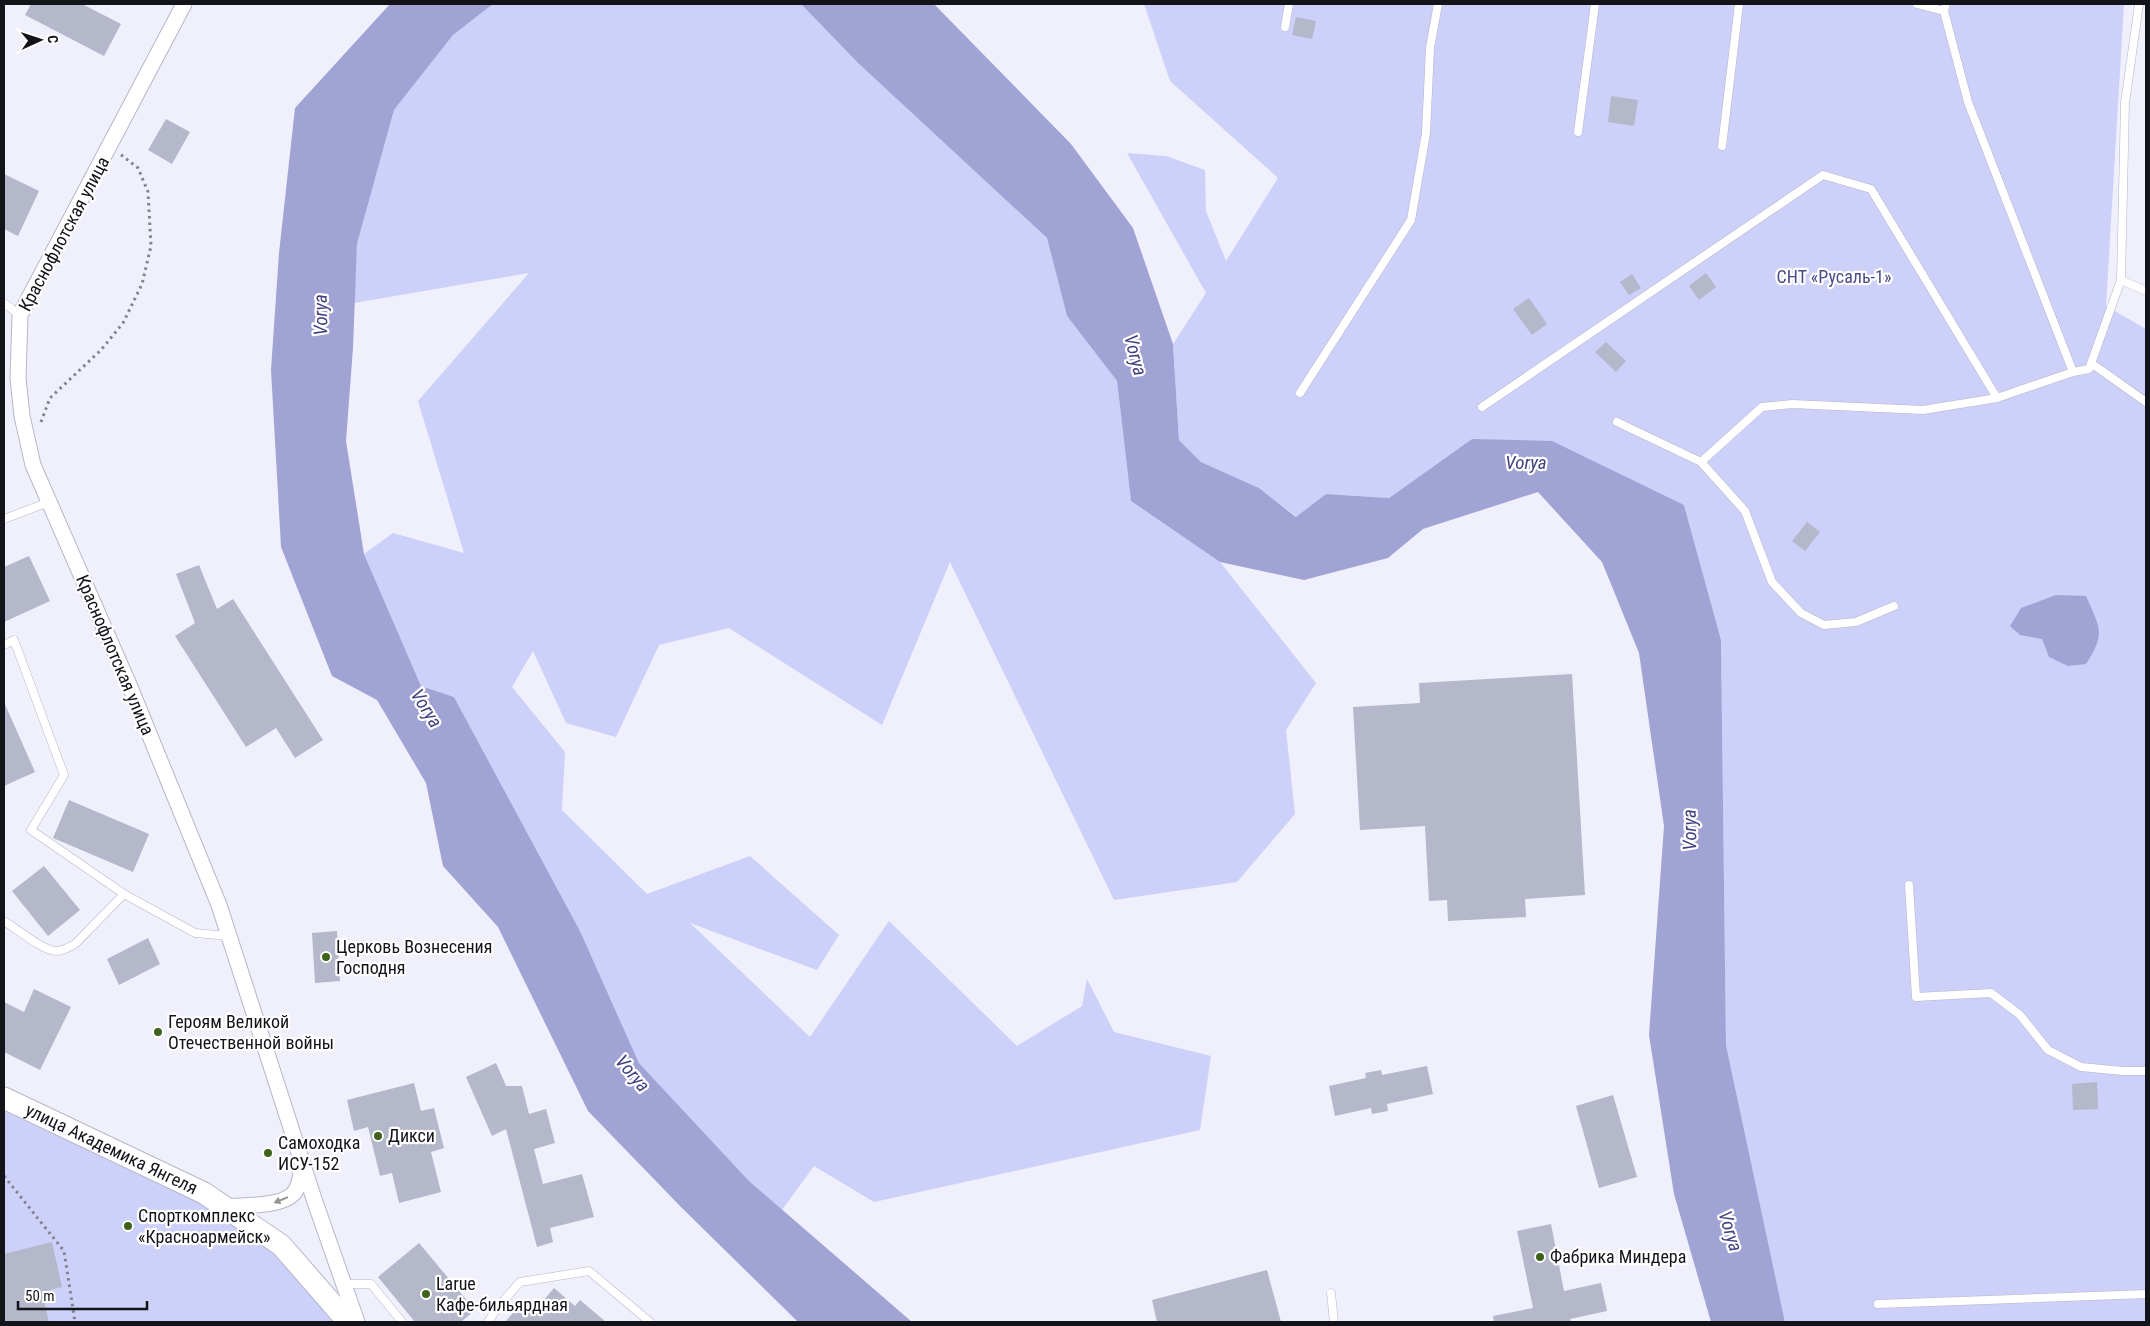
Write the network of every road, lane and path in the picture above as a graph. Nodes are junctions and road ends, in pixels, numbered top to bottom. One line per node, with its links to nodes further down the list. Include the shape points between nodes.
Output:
1 (184, 4): 11 (street, Краснофлотская улица)
2 (1289, 4): 9 (lane)
3 (1438, 4): 19 (lane, via 1430,48 1426,133 1412,220)
4 (1595, 4): 10 (lane)
5 (1739, 4): 12 (lane)
6 (1917, 4): 8 (lane)
7 (2139, 4): 13 (lane, via 2125,103)
8 (1945, 7): 18 (lane, via 1968,102)
9 (1285, 27)
10 (1578, 132)
11 (110, 146): 16 (street, Краснофлотская улица); 24 (path, via 138,168 148,192 151,246 142,284 123,323 101,350 50,398)
12 (1722, 146)
13 (2121, 280): 14 (lane); 17 (lane)
14 (2146, 291)
15 (4, 303): 16 (lane)
16 (20, 315): 26 (street, Краснофлотская улица, via 18,378 22,416 33,465)
17 (2091, 364): 18 (lane, via 2089,369); 21 (lane)
18 (2073, 372): 20 (lane)
19 (1300, 393)
20 (1997, 398): 22 (lane, via 1871,189 1823,176); 25 (lane, via 1923,410 1792,404 1762,407)
21 (2146, 402)
22 (1482, 407)
23 (1617, 422): 25 (lane)
24 (39, 430)
25 (1701, 462): 28 (lane, via 1745,511 1772,582 1800,613 1824,625 1856,622)
26 (49, 502): 27 (lane); 33 (street, Краснофлотская улица, via 130,687)
27 (4, 519)
28 (1894, 606)
29 (4, 645): 31 (lane, via 14,640 64,774 31,830)
30 (1909, 885): 34 (lane, via 1916,997 1992,994 2020,1015 2048,1050 2073,1063 2082,1067)
31 (124, 894): 32 (lane, via 75,944 65,949 55,951 47,948); 33 (lane, via 195,933)
32 (4, 921)
33 (229, 936): 36 (street, Краснофлотская улица)
34 (2146, 1071)
35 (4, 1098): 38 (main road, улица Академика Янгеля, via 195,1189)
36 (302, 1160): 38 (street, one-way to 38, via 301,1178 293,1194 279,1202); 39 (street, Краснофлотская улица)
37 (4, 1176): 43 (path, via 64,1251)
38 (225, 1207): 44 (main road, улица Академика Янгеля, via 281,1245)
39 (344, 1284): 45 (street, Краснофлотская улица); 46 (lane, via 370,1284)
40 (1331, 1293): 49 (lane)
41 (2146, 1294): 42 (lane)
42 (1878, 1304)
43 (74, 1322)
44 (348, 1322)
45 (357, 1322)
46 (402, 1322)
47 (488, 1322): 48 (lane, via 520,1282 589,1271)
48 (650, 1322)
49 (1334, 1322)

